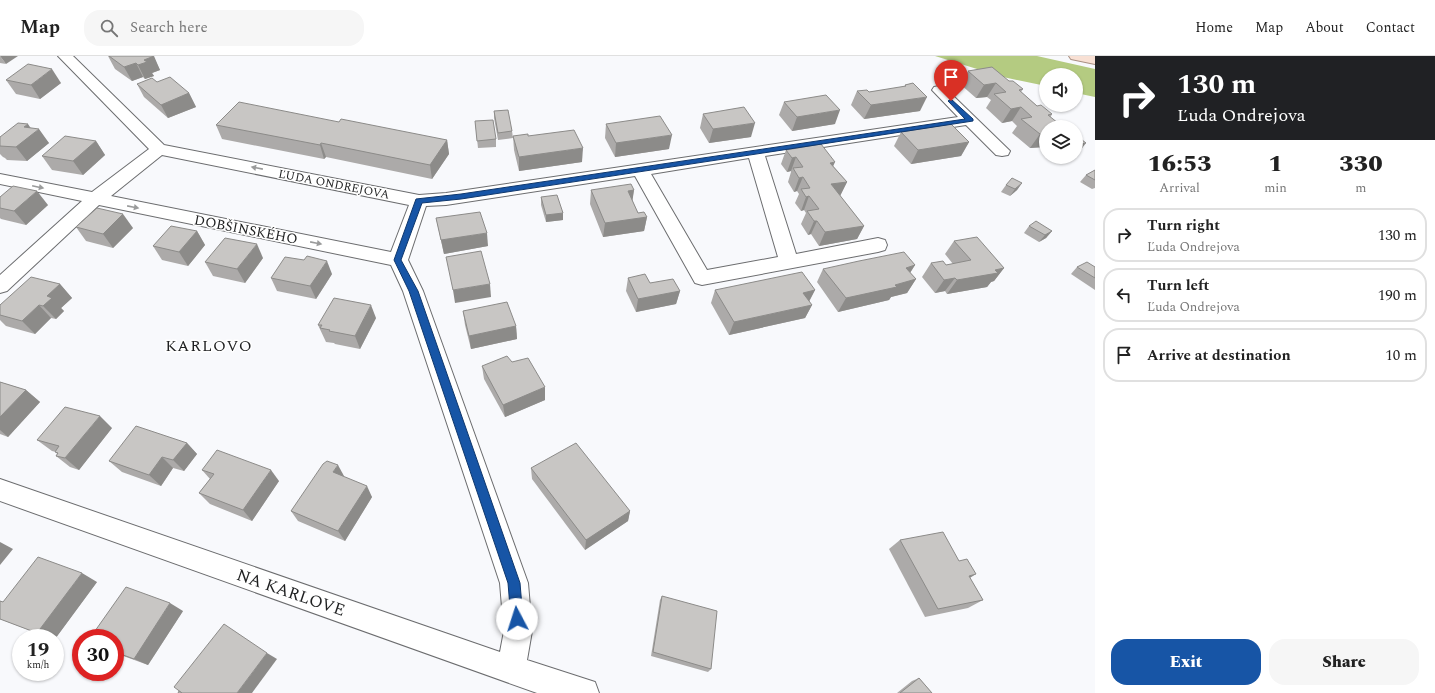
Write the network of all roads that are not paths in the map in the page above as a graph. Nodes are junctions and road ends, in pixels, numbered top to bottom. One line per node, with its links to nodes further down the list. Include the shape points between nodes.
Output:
1 (66, 56): 6 (street)
2 (1076, 56): 3 (main road)
3 (1095, 60)
4 (939, 90): 5 (street)
5 (970, 120): 7 (street); 8 (street, ĽUDA ONDREJOVA)
6 (159, 149): 11 (street); 12 (street, ĽUDA ONDREJOVA, one-way to 6)
7 (1002, 151)
8 (756, 153): 9 (street, ĽUDA ONDREJOVA); 15 (street)
9 (640, 170): 12 (street, ĽUDA ONDREJOVA); 15 (street, via 702,278)
10 (0, 179): 11 (street, DOBŠINSKÉHO, one-way to 11)
11 (95, 199): 14 (street, DOBŠINSKÉHO, one-way to 14); 16 (street)
12 (419, 201): 14 (street)
13 (878, 245): 15 (street)
14 (398, 260): 18 (street, via 414,291 514,583 518,631)
15 (789, 262)
16 (0, 286)
17 (0, 490): 18 (street, NA KARLOVE)
18 (511, 670): 19 (street, NA KARLOVE)
19 (584, 693)

